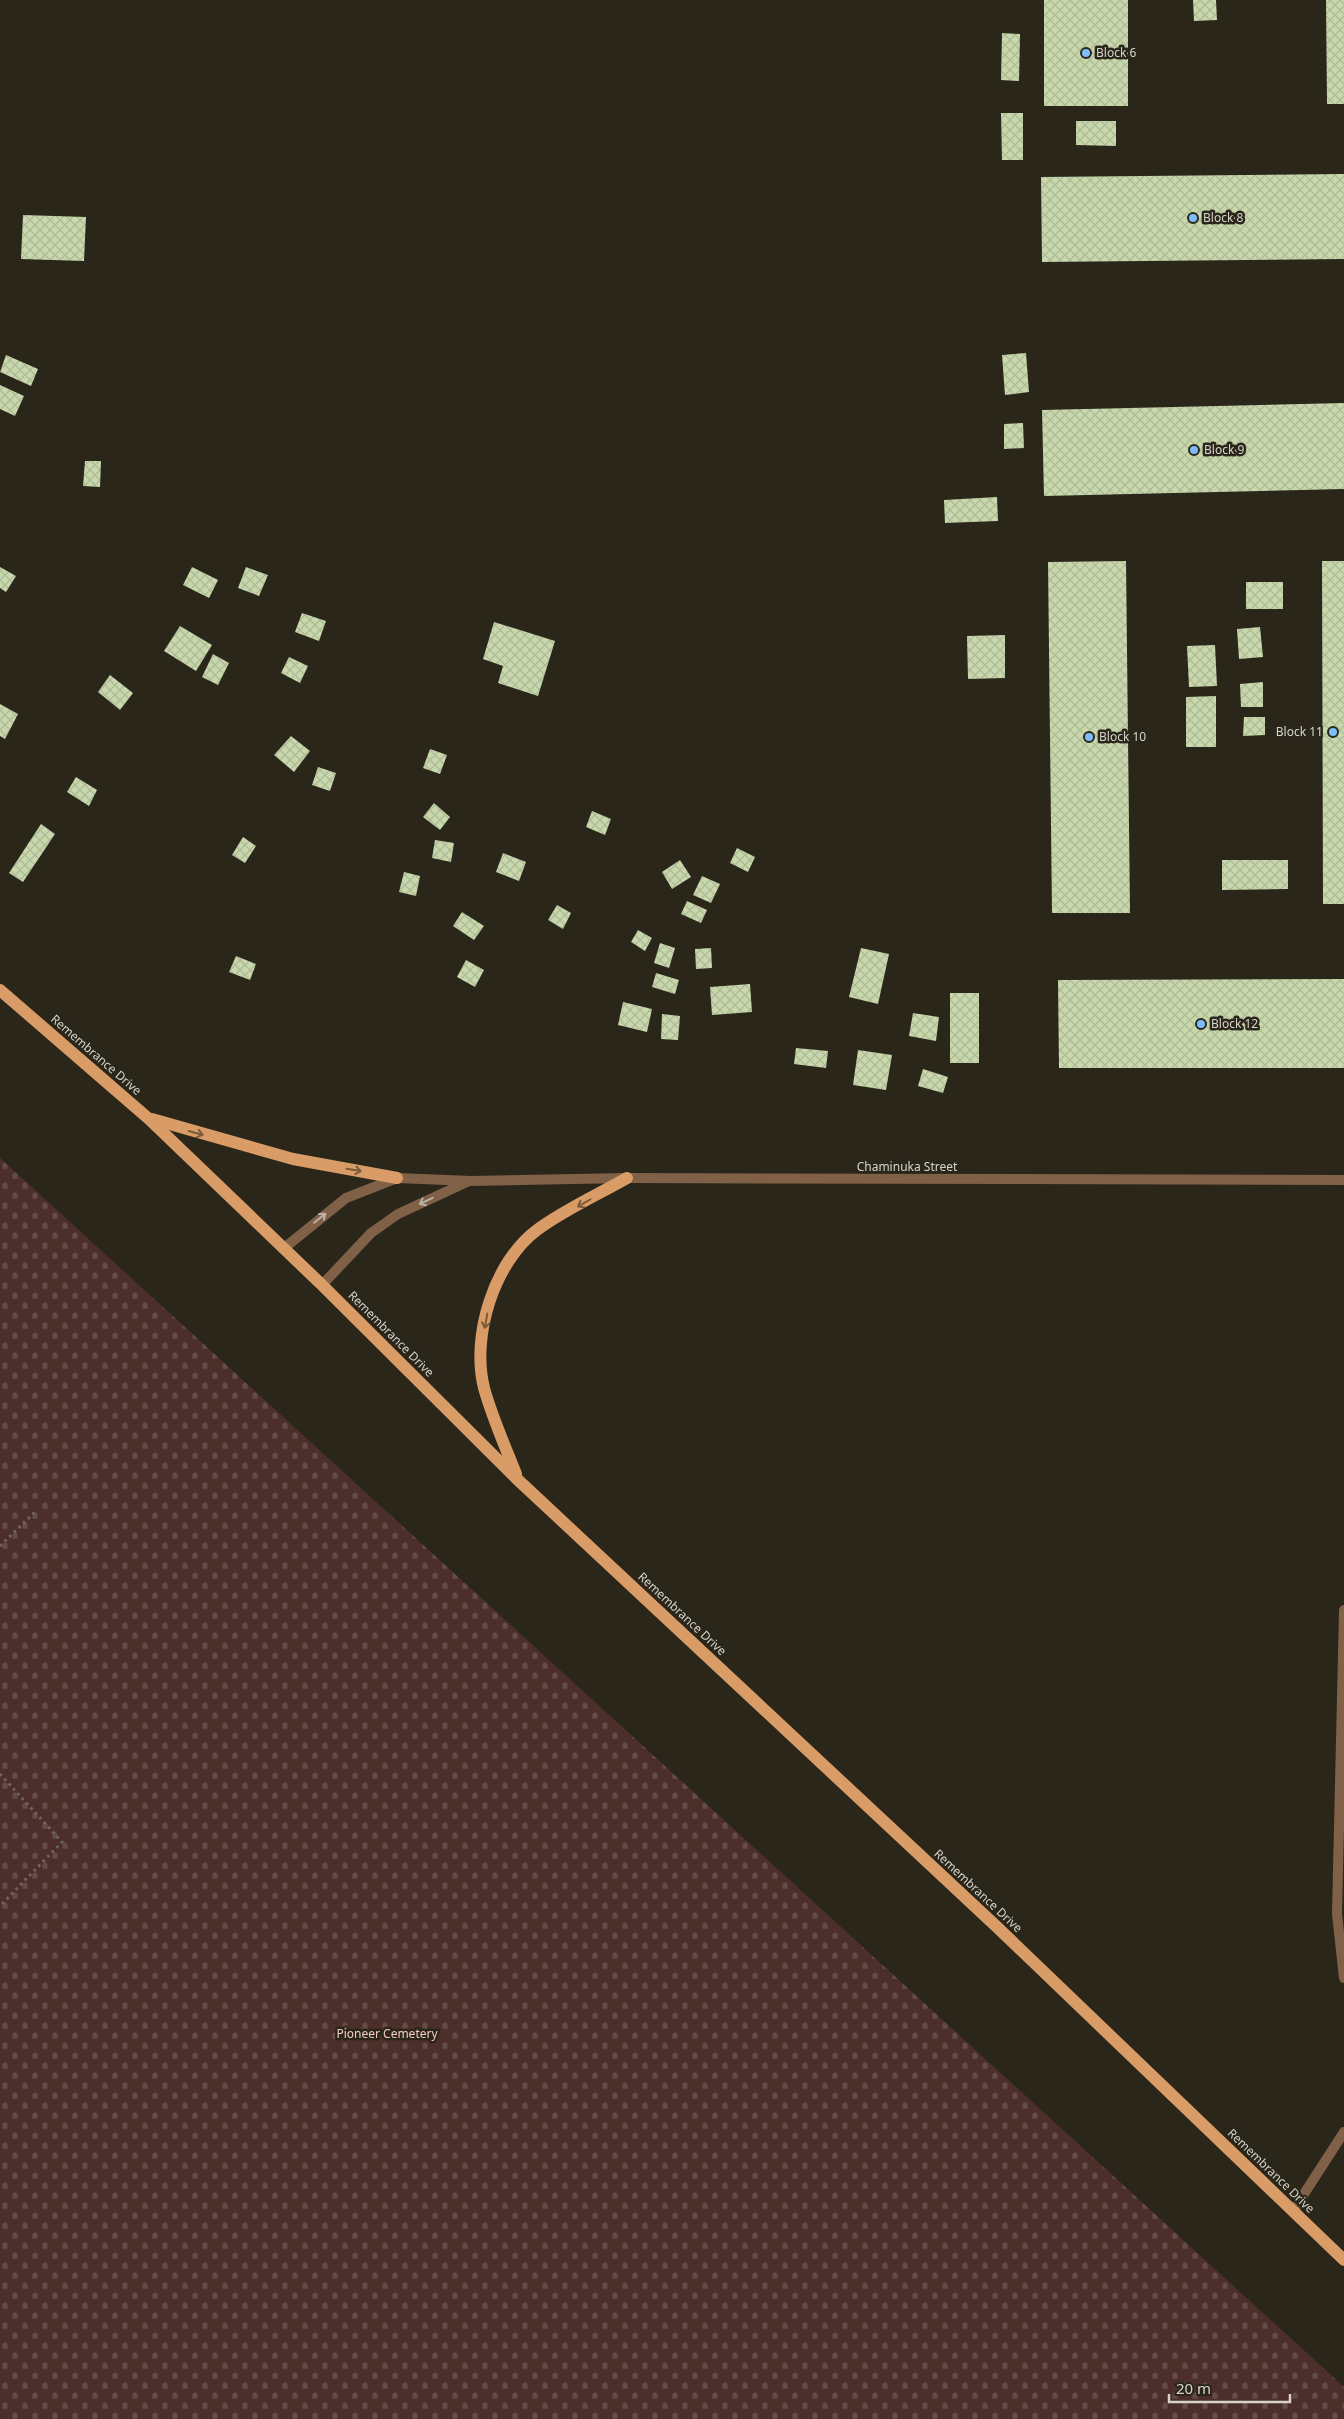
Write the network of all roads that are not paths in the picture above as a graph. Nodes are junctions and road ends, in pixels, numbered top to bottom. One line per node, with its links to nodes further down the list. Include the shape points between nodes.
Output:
1 (0, 990): 2 (main road, Remembrance Drive)
2 (149, 1119): 3 (main road, one-way to 3, via 293,1159); 7 (main road, Remembrance Drive)
3 (397, 1178): 5 (street, Chaminuka Street); 7 (street, one-way to 3, via 346,1198)
4 (626, 1178): 5 (street, Chaminuka Street); 6 (street, Chaminuka Street); 9 (main road, one-way to 9, via 537,1230 511,1255 490,1296 481,1347 484,1387)
5 (471, 1180): 8 (street, one-way to 8, via 391,1219 371,1233)
6 (1344, 1180)
7 (283, 1249): 8 (main road, Remembrance Drive)
8 (322, 1285): 9 (main road, Remembrance Drive)
9 (517, 1479): 13 (main road, Remembrance Drive, via 996,1927)
10 (1344, 1610): 11 (street, via 1337,1914)
11 (1344, 1978)
12 (1344, 2132): 13 (street)
13 (1293, 2211): 14 (main road, Remembrance Drive)
14 (1344, 2260)

